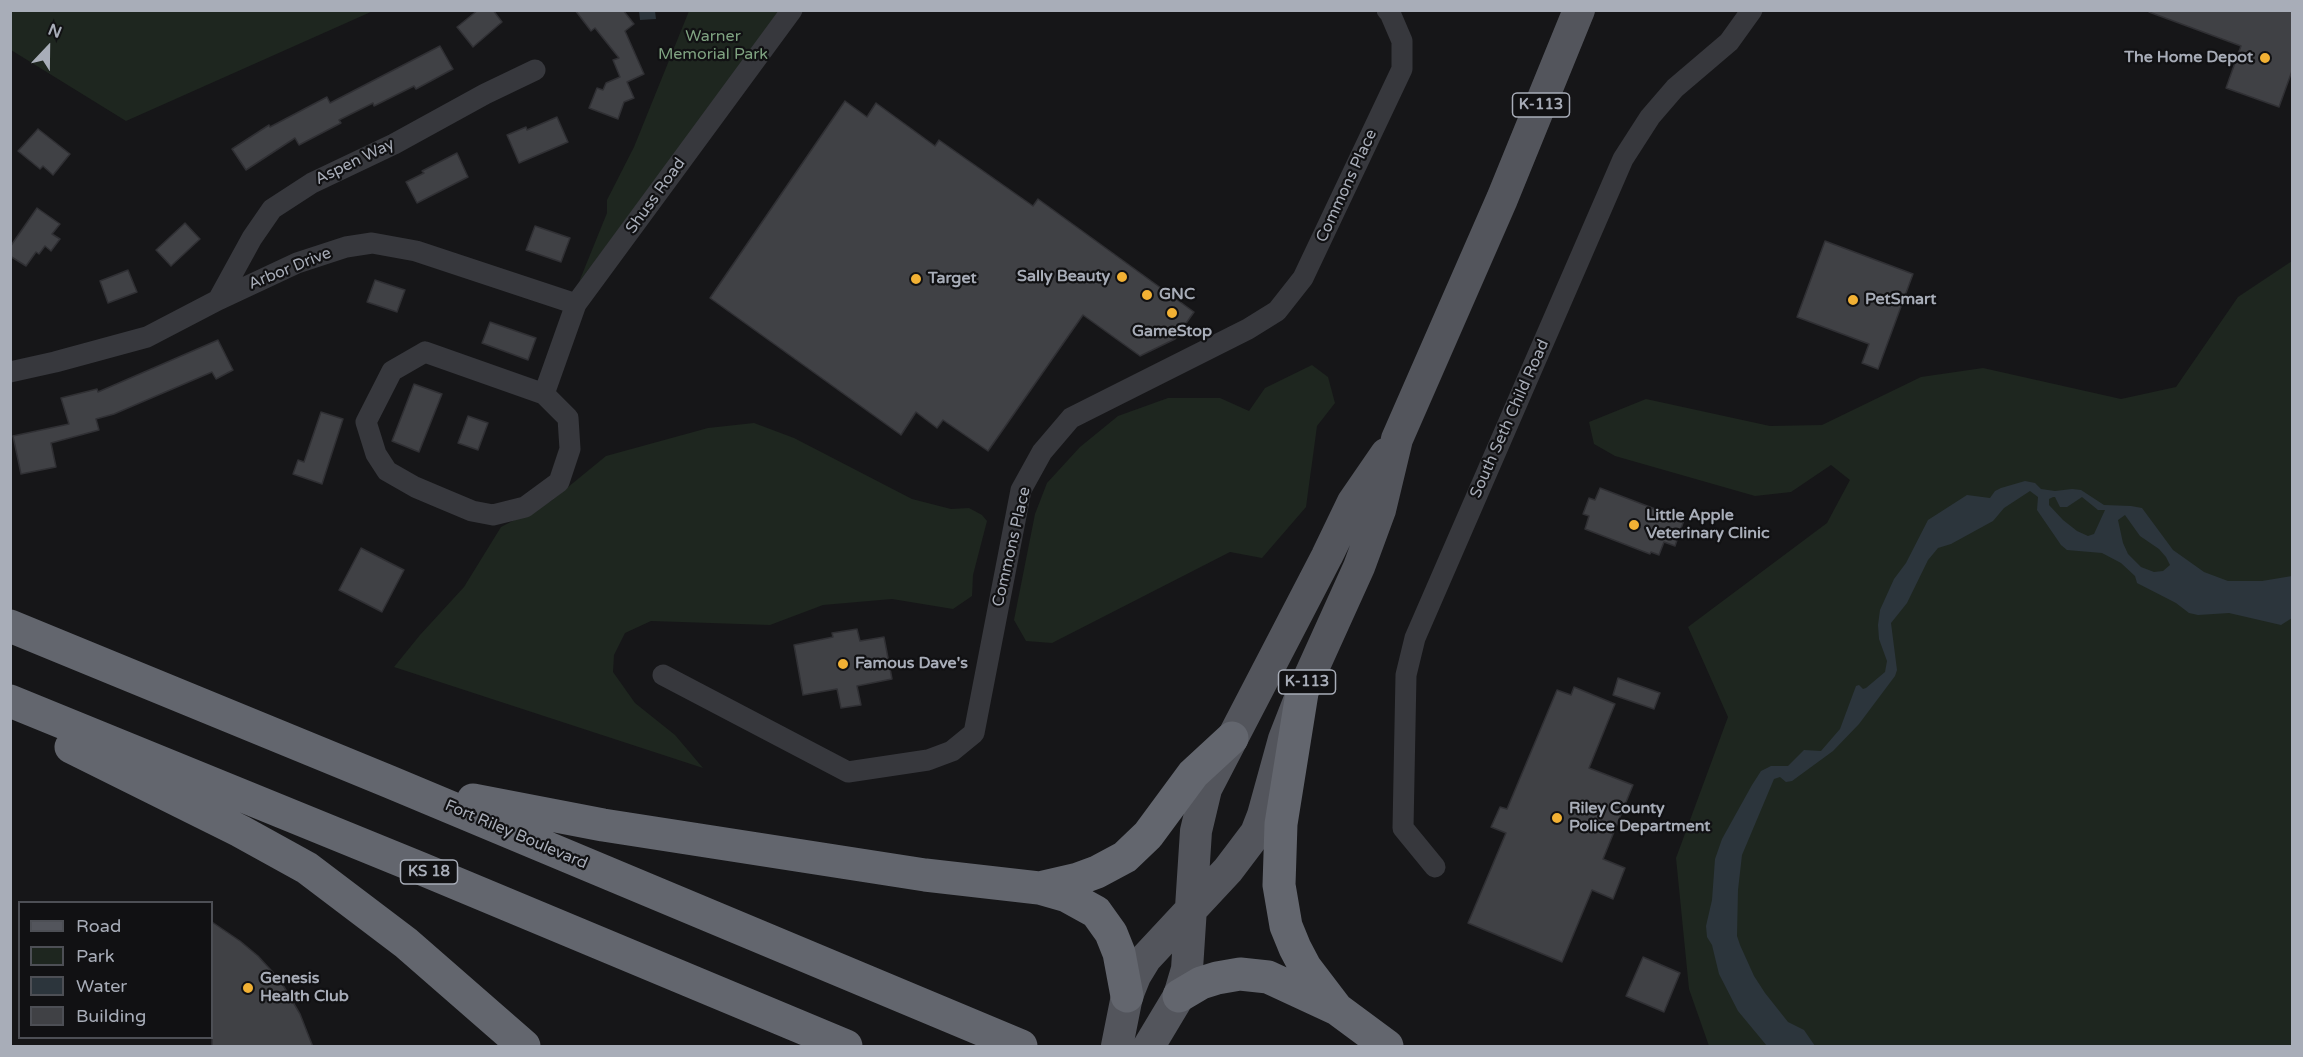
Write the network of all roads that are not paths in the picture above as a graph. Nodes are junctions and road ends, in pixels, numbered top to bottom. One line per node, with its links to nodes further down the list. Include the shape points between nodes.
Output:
1 (792, 10): 7 (street, Shuss Road)
2 (1387, 10): 12 (street, Commons Place, via 1402,41 1402,69 1303,278 1277,311 1071,418 1042,452 1021,490 974,733 952,751 928,760 848,772)
3 (1579, 10): 10 (main road, K-113)
4 (1752, 10): 18 (street, South Seth Child Road, via 1729,42 1675,88 1650,117 1623,159 1415,638 1406,675 1403,828)
5 (535, 70): 6 (street, Aspen Way, via 312,183 272,209)
6 (218, 300): 7 (street, Arbor Drive, via 297,263 372,243 416,251); 8 (street, Arbor Drive, via 147,338)
7 (576, 304): 9 (street, Shuss Road)
8 (10, 372)
9 (544, 394): 9 (street, via 425,352 392,371 366,422 376,454 387,471 472,511 493,515 525,507 559,482 570,449 568,418)
10 (1397, 439): 13 (main road, K-113, via 1380,510); 16 (main road, K-113, via 1353,502)
11 (10, 626): 17 (highway, Fort Riley Boulevard)
12 (663, 675)
13 (1302, 693): 20 (main road, K-113, via 1256,833); 23 (highway, via 1278,846 1279,885 1286,926 1295,948)
14 (10, 701): 25 (highway, KS 18)
15 (10, 711): 24 (highway, via 48,735 308,868 406,943)
16 (1232, 738): 19 (highway, via 1193,774 1153,829 1125,857 1078,879); 20 (main road, K-113, via 1199,811)
17 (390, 782): 19 (highway, via 603,825 925,876); 26 (highway, Fort Riley Boulevard)
18 (1436, 867)
19 (1039, 888): 21 (highway, via 1067,896 1096,912 1112,933)
20 (1191, 909): 21 (main road, K-113, via 1146,958); 22 (main road, K-113, via 1187,969)
21 (1127, 996): 27 (main road, K-113)
22 (1179, 996): 23 (highway, via 1201,983 1240,974 1268,977); 28 (main road, K-113)
23 (1337, 1010): 29 (highway)
24 (524, 1047)
25 (846, 1047)
26 (1021, 1047)
27 (1117, 1047)
28 (1149, 1047)
29 (1387, 1047)

